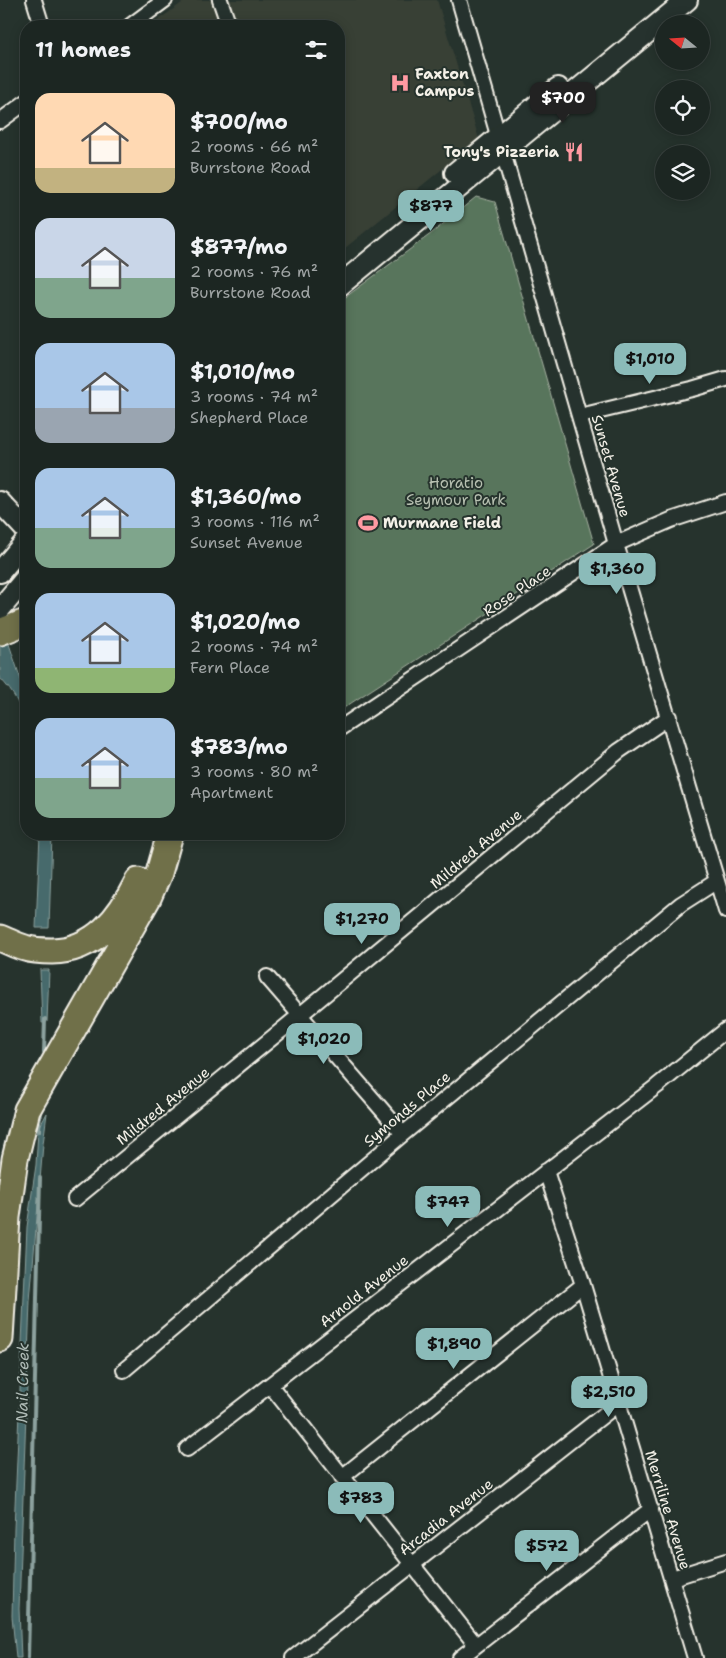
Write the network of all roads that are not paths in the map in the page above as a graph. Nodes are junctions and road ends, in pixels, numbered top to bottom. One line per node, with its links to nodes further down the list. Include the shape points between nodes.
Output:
1 (34, 0): 7 (street)
2 (165, 0): 8 (street)
3 (220, 0): 9 (street)
4 (459, 0): 12 (street, Sunset Avenue)
5 (666, 0): 12 (street)
6 (688, 0): 12 (street)
7 (40, 20)
8 (138, 20)
9 (227, 20)
10 (20, 106): 11 (street)
11 (0, 121)
12 (500, 144): 13 (street); 14 (street); 16 (street, Sunset Avenue)
13 (345, 265)
14 (345, 281)
15 (726, 379): 16 (street)
16 (580, 416): 20 (street, Sunset Avenue)
17 (0, 502): 19 (street)
18 (726, 502): 20 (street, Rose Place, via 671,520)
19 (20, 524)
20 (616, 544): 27 (street, Sunset Avenue); 28 (street, Rose Place)
21 (20, 548): 22 (street)
22 (0, 572)
23 (20, 585): 24 (street)
24 (0, 609)
25 (20, 624): 26 (highway)
26 (0, 632)
27 (669, 717): 31 (street, Sunset Avenue); 35 (street, Mildred Avenue, via 619,751)
28 (345, 726)
29 (152, 840): 33 (highway, via 131,896 111,924 94,939 64,951 41,951 26,949)
30 (168, 840): 41 (highway, via 148,898 26,1110 7,1217)
31 (717, 881): 32 (street, Sunset Avenue); 37 (street, Symonds Place, via 681,904)
32 (726, 911)
33 (0, 938)
34 (267, 977): 35 (street)
35 (300, 1015): 37 (street); 39 (street, Mildred Avenue)
36 (726, 1030): 38 (street, Arnold Avenue)
37 (403, 1134): 42 (street, Symonds Place)
38 (546, 1171): 40 (street, Merriline Avenue); 43 (street, Arnold Avenue)
39 (75, 1199)
40 (583, 1285): 44 (street, Merriline Avenue); 46 (street)
41 (0, 1339)
42 (124, 1370)
43 (270, 1385): 45 (street, Arnold Avenue); 46 (street)
44 (619, 1403): 47 (street, Merriline Avenue); 49 (street, Arcadia Avenue)
45 (188, 1449)
46 (342, 1477): 49 (street)
47 (651, 1510): 50 (street, Merriline Avenue); 51 (street)
48 (726, 1561): 50 (street)
49 (412, 1564): 51 (street); 52 (street, Arcadia Avenue)
50 (672, 1578): 54 (street, Merriline Avenue)
51 (476, 1646): 53 (street)
52 (293, 1658)
53 (460, 1658)
54 (695, 1658)

